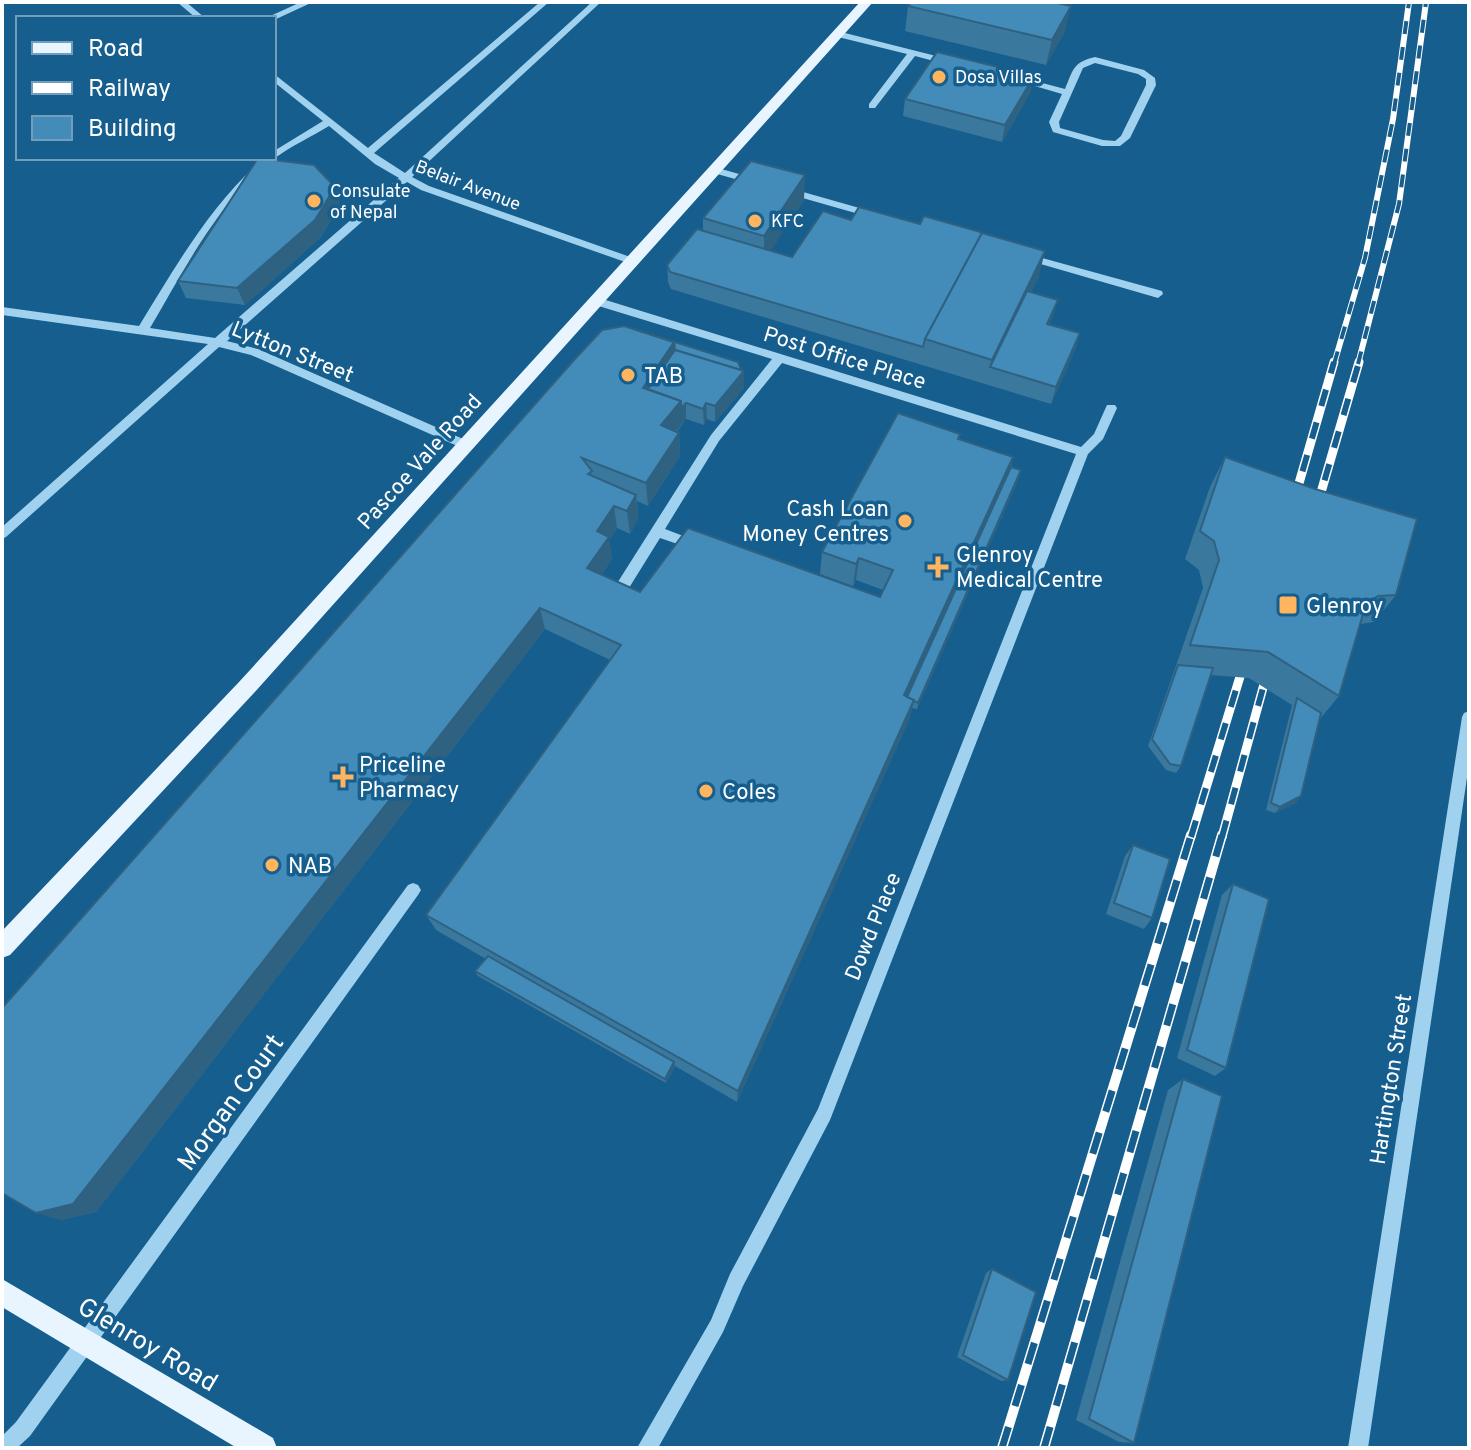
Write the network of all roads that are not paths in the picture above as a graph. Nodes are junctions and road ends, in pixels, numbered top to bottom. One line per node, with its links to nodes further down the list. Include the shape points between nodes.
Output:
1 (181, 2): 6 (street)
2 (309, 2): 7 (street)
3 (545, 2): 16 (street)
4 (597, 2): 20 (street)
5 (867, 2): 8 (main road, Pascoe Vale Road)
6 (198, 16)
7 (275, 16)
8 (837, 34): 9 (street); 19 (main road, Pascoe Vale Road)
9 (913, 53): 10 (street); 14 (street)
10 (959, 65)
11 (1005, 76): 13 (street)
12 (276, 79): 15 (street, Belair Avenue)
13 (1067, 92): 13 (street, via 1085,62 1095,60 1150,78 1151,85 1117,144 1056,130 1056,114)
14 (872, 106)
15 (330, 121): 16 (street, Belair Avenue); 17 (street)
16 (369, 153): 20 (street, Belair Avenue)
17 (276, 154)
18 (267, 160): 27 (street, via 223,203)
19 (714, 170): 21 (street); 23 (main road, Pascoe Vale Road)
20 (405, 178): 23 (street, Belair Avenue); 28 (street)
21 (893, 220)
22 (1015, 254): 24 (street)
23 (632, 261): 25 (main road, Pascoe Vale Road)
24 (1158, 294)
25 (596, 301): 29 (street, Post Office Place); 31 (main road, Pascoe Vale Road)
26 (2, 311): 27 (street, Lytton Street)
27 (142, 331): 28 (street, Lytton Street)
28 (218, 342): 31 (street, Lytton Street, via 254,352); 34 (street)
29 (779, 358): 32 (street, Post Office Place); 33 (street, via 715,438)
30 (1111, 408): 32 (street, Dowd Place, via 1099,436)
31 (466, 445): 39 (main road, Pascoe Vale Road)
32 (1083, 452): 44 (street, Dowd Place, via 824,1114 717,1326)
33 (658, 532): 35 (street); 36 (street)
34 (2, 534)
35 (702, 547)
36 (613, 600)
37 (1469, 717): 45 (street, Hartington Street)
38 (413, 890): 41 (street, Morgan Court)
39 (2, 947)
40 (2, 1292): 41 (main road, Glenroy Road)
41 (86, 1342): 42 (street, Morgan Court, via 23,1429); 43 (main road, Glenroy Road)
42 (3, 1448)
43 (263, 1448)
44 (647, 1448)
45 (1358, 1448)

